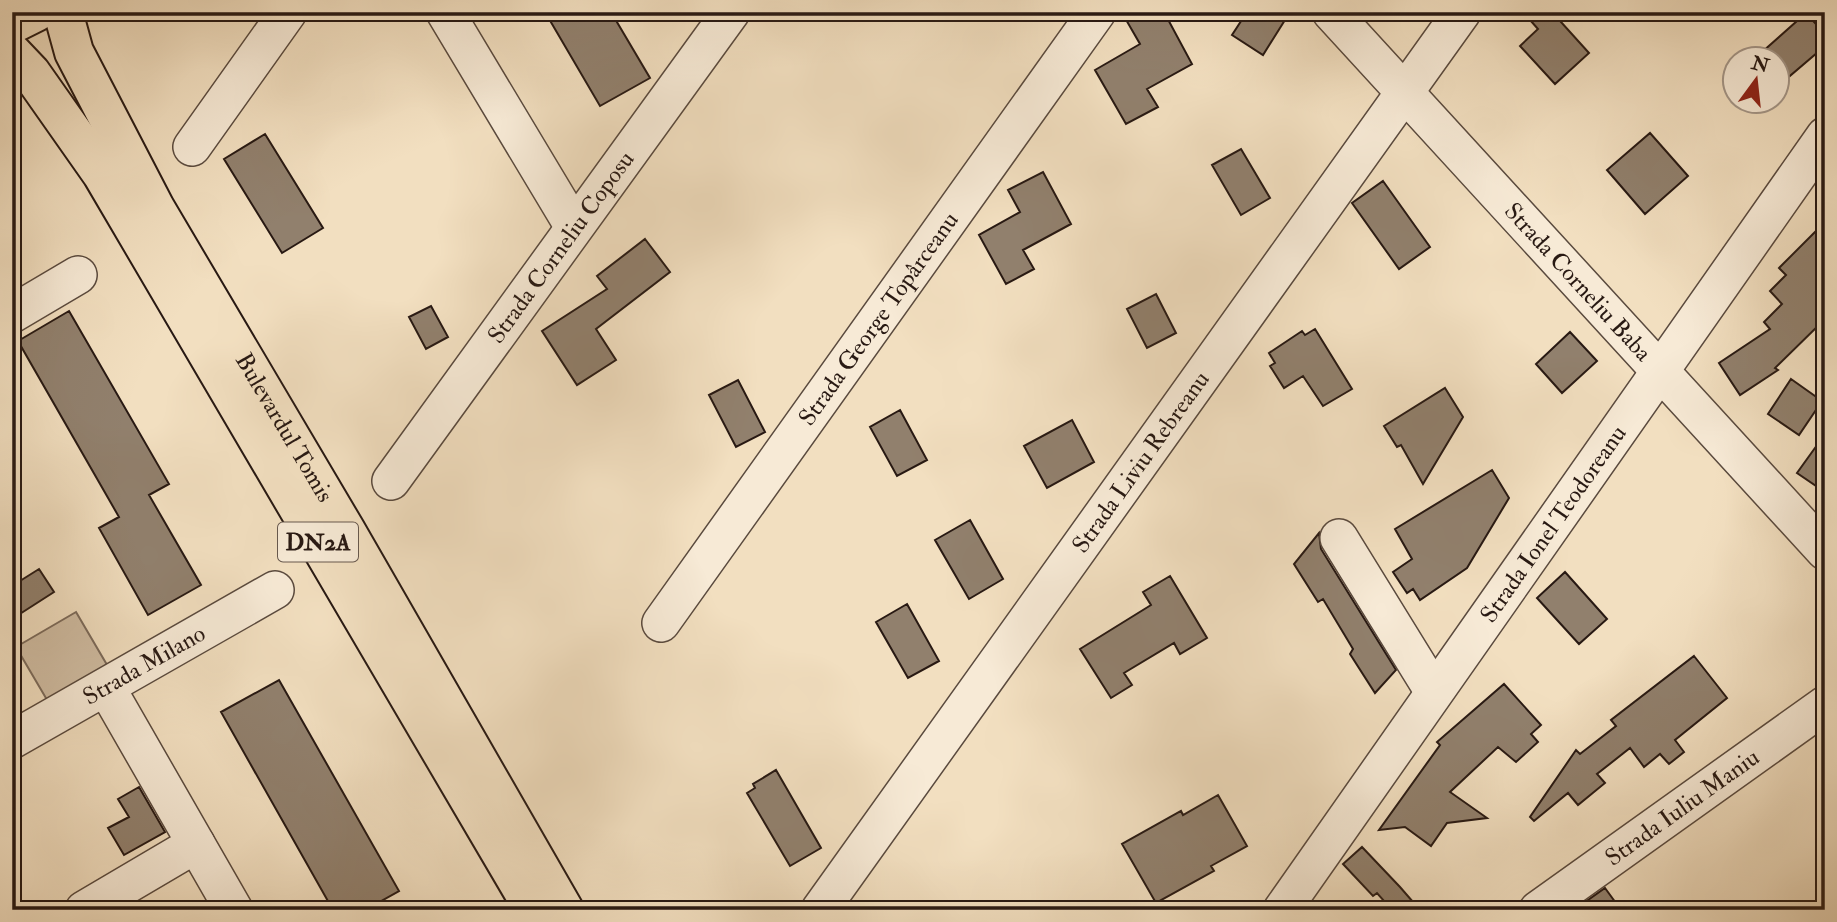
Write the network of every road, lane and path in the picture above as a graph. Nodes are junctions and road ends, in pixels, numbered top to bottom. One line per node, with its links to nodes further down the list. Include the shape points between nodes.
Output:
1 (36, 12): 9 (main road)
2 (63, 12): 31 (main road, Bulevardul Tomis / DN2A, via 74,52 155,208)
3 (288, 12): 13 (street)
4 (445, 12): 14 (street)
5 (731, 12): 14 (street, Strada Corneliu Coposu)
6 (1097, 12): 22 (street, Strada George Topârceanu)
7 (1331, 12): 11 (street, Strada Corneliu Baba)
8 (1462, 12): 11 (street, Strada Liviu Rebreanu)
9 (12, 24)
10 (12, 53): 30 (main road, Bulevardul Tomis / DN2A, via 32,73 102,174)
11 (1406, 91): 17 (street, Strada Corneliu Baba); 32 (street, Strada Liviu Rebreanu)
12 (1825, 136): 17 (street, Strada Ionel Teodoreanu)
13 (192, 147)
14 (574, 227): 18 (street, Strada Corneliu Coposu)
15 (78, 275): 16 (street)
16 (12, 314)
17 (1659, 369): 20 (street, Strada Corneliu Baba); 24 (street, Strada Ionel Teodoreanu)
18 (391, 481)
19 (1339, 538): 24 (street)
20 (1825, 551)
21 (275, 590): 23 (street, Strada Milano)
22 (661, 623)
23 (106, 687): 26 (street, Strada Milano); 27 (street)
24 (1434, 692): 33 (street, Strada Ionel Teodoreanu)
25 (1825, 705): 34 (street, Strada Iuliu Maniu)
26 (12, 740)
27 (196, 844): 28 (street); 29 (street)
28 (84, 910)
29 (234, 910)
30 (534, 910)
31 (564, 910)
32 (820, 910)
33 (1282, 910)
34 (1538, 910)

